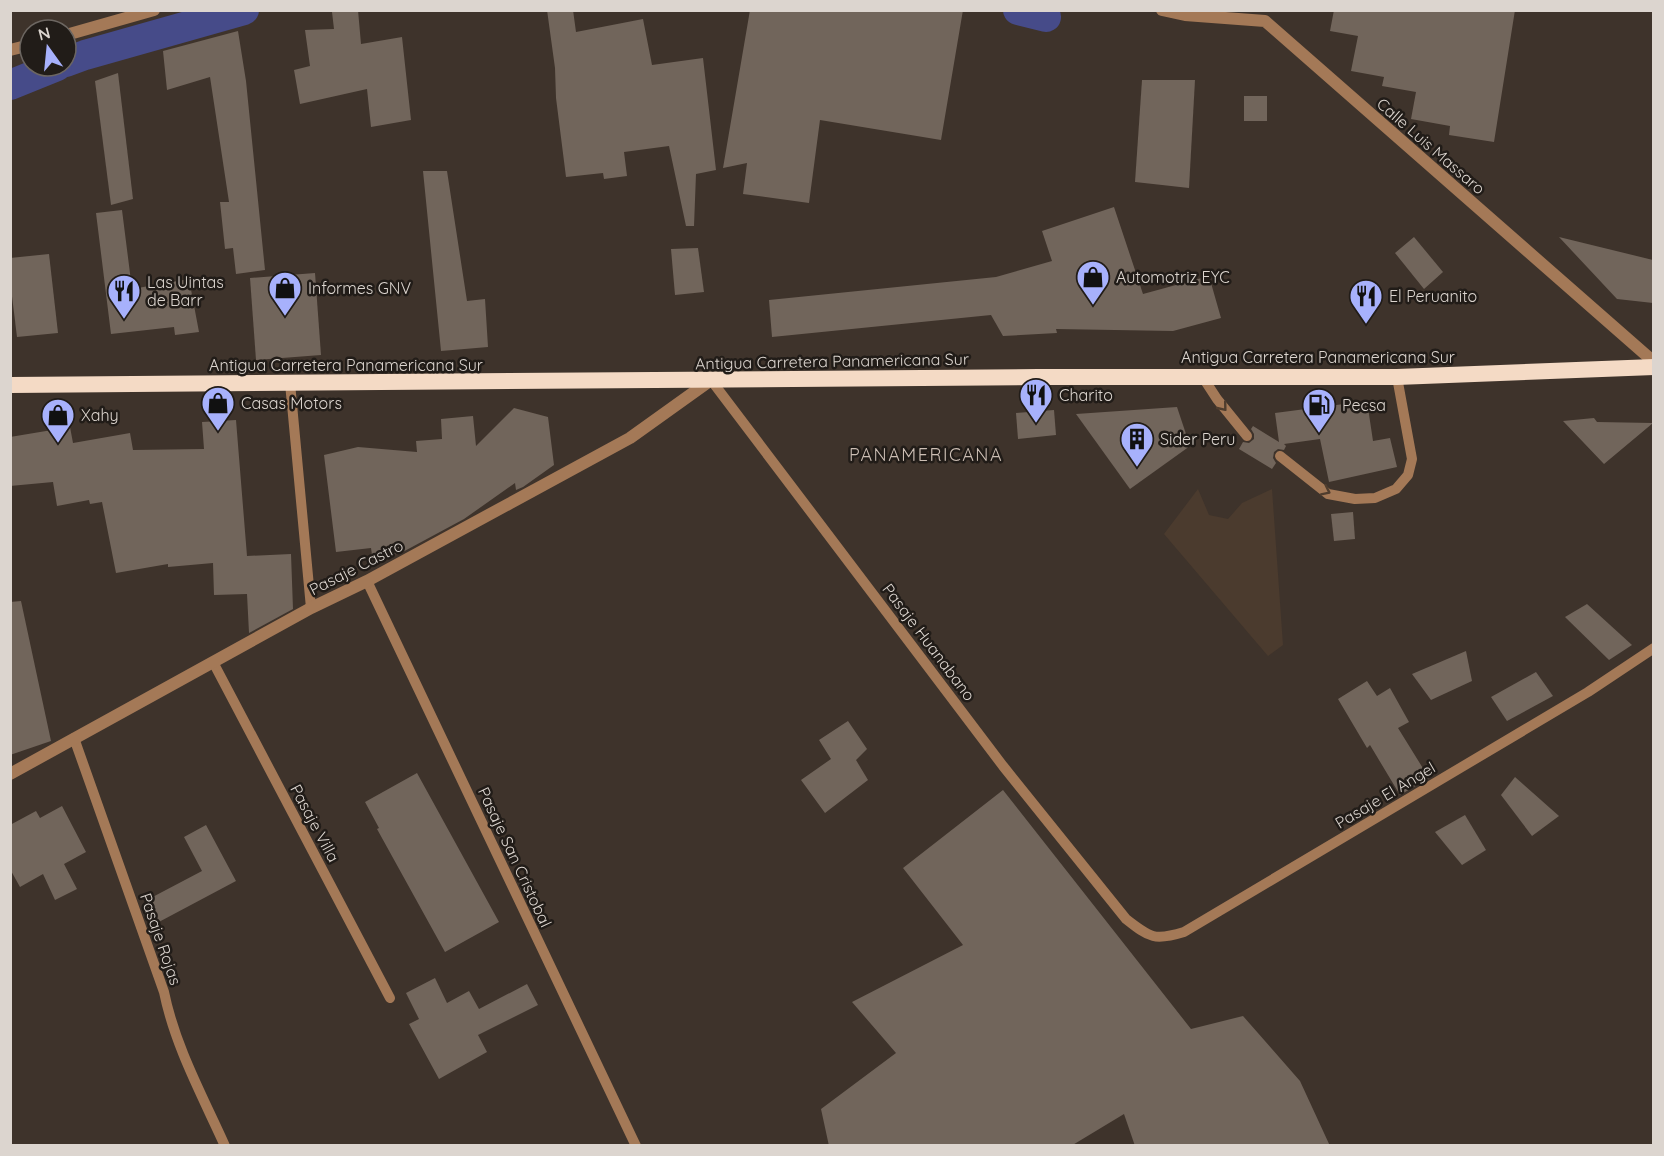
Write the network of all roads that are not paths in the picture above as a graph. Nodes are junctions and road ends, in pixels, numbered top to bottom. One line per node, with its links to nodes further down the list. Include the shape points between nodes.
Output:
1 (154, 10): 4 (street)
2 (1162, 10): 3 (street, Calle Luis Massaro, via 1185,15)
3 (1263, 16): 5 (street, Calle Luis Massaro)
4 (78, 32)
5 (1653, 362)
6 (1653, 367): 8 (highway, Antigua Carretera Panamericana Sur)
7 (1202, 376): 8 (highway, Antigua Carretera Panamericana Sur); 9 (highway, Antigua Carretera Panamericana Sur); 12 (lane, one-way to 12)
8 (1397, 377): 13 (lane, one-way to 8, via 1328,495 1375,498 1396,489 1408,475 1412,459)
9 (711, 380): 10 (highway, Antigua Carretera Panamericana Sur); 14 (street, Pasaje Castro, via 630,438); 20 (lane, Pasaje Huanabano, via 1003,766)
10 (290, 383): 11 (highway, Antigua Carretera Panamericana Sur); 15 (lane)
11 (10, 385)
12 (1247, 436)
13 (1280, 456)
14 (367, 581): 15 (street, Pasaje Castro); 23 (lane, Pasaje San Cristobal)
15 (311, 608): 17 (street, Pasaje Castro)
16 (1653, 648): 20 (lane, Pasaje El Angel, via 1588,692 1184,932 1163,938 1143,932)
17 (213, 662): 18 (street, Pasaje Castro); 21 (lane, Pasaje Villa)
18 (74, 738): 19 (street, Pasaje Castro); 22 (lane, Pasaje Rojas, via 186,1062)
19 (10, 774)
20 (1126, 919)
21 (390, 998)
22 (225, 1146)
23 (636, 1146)

